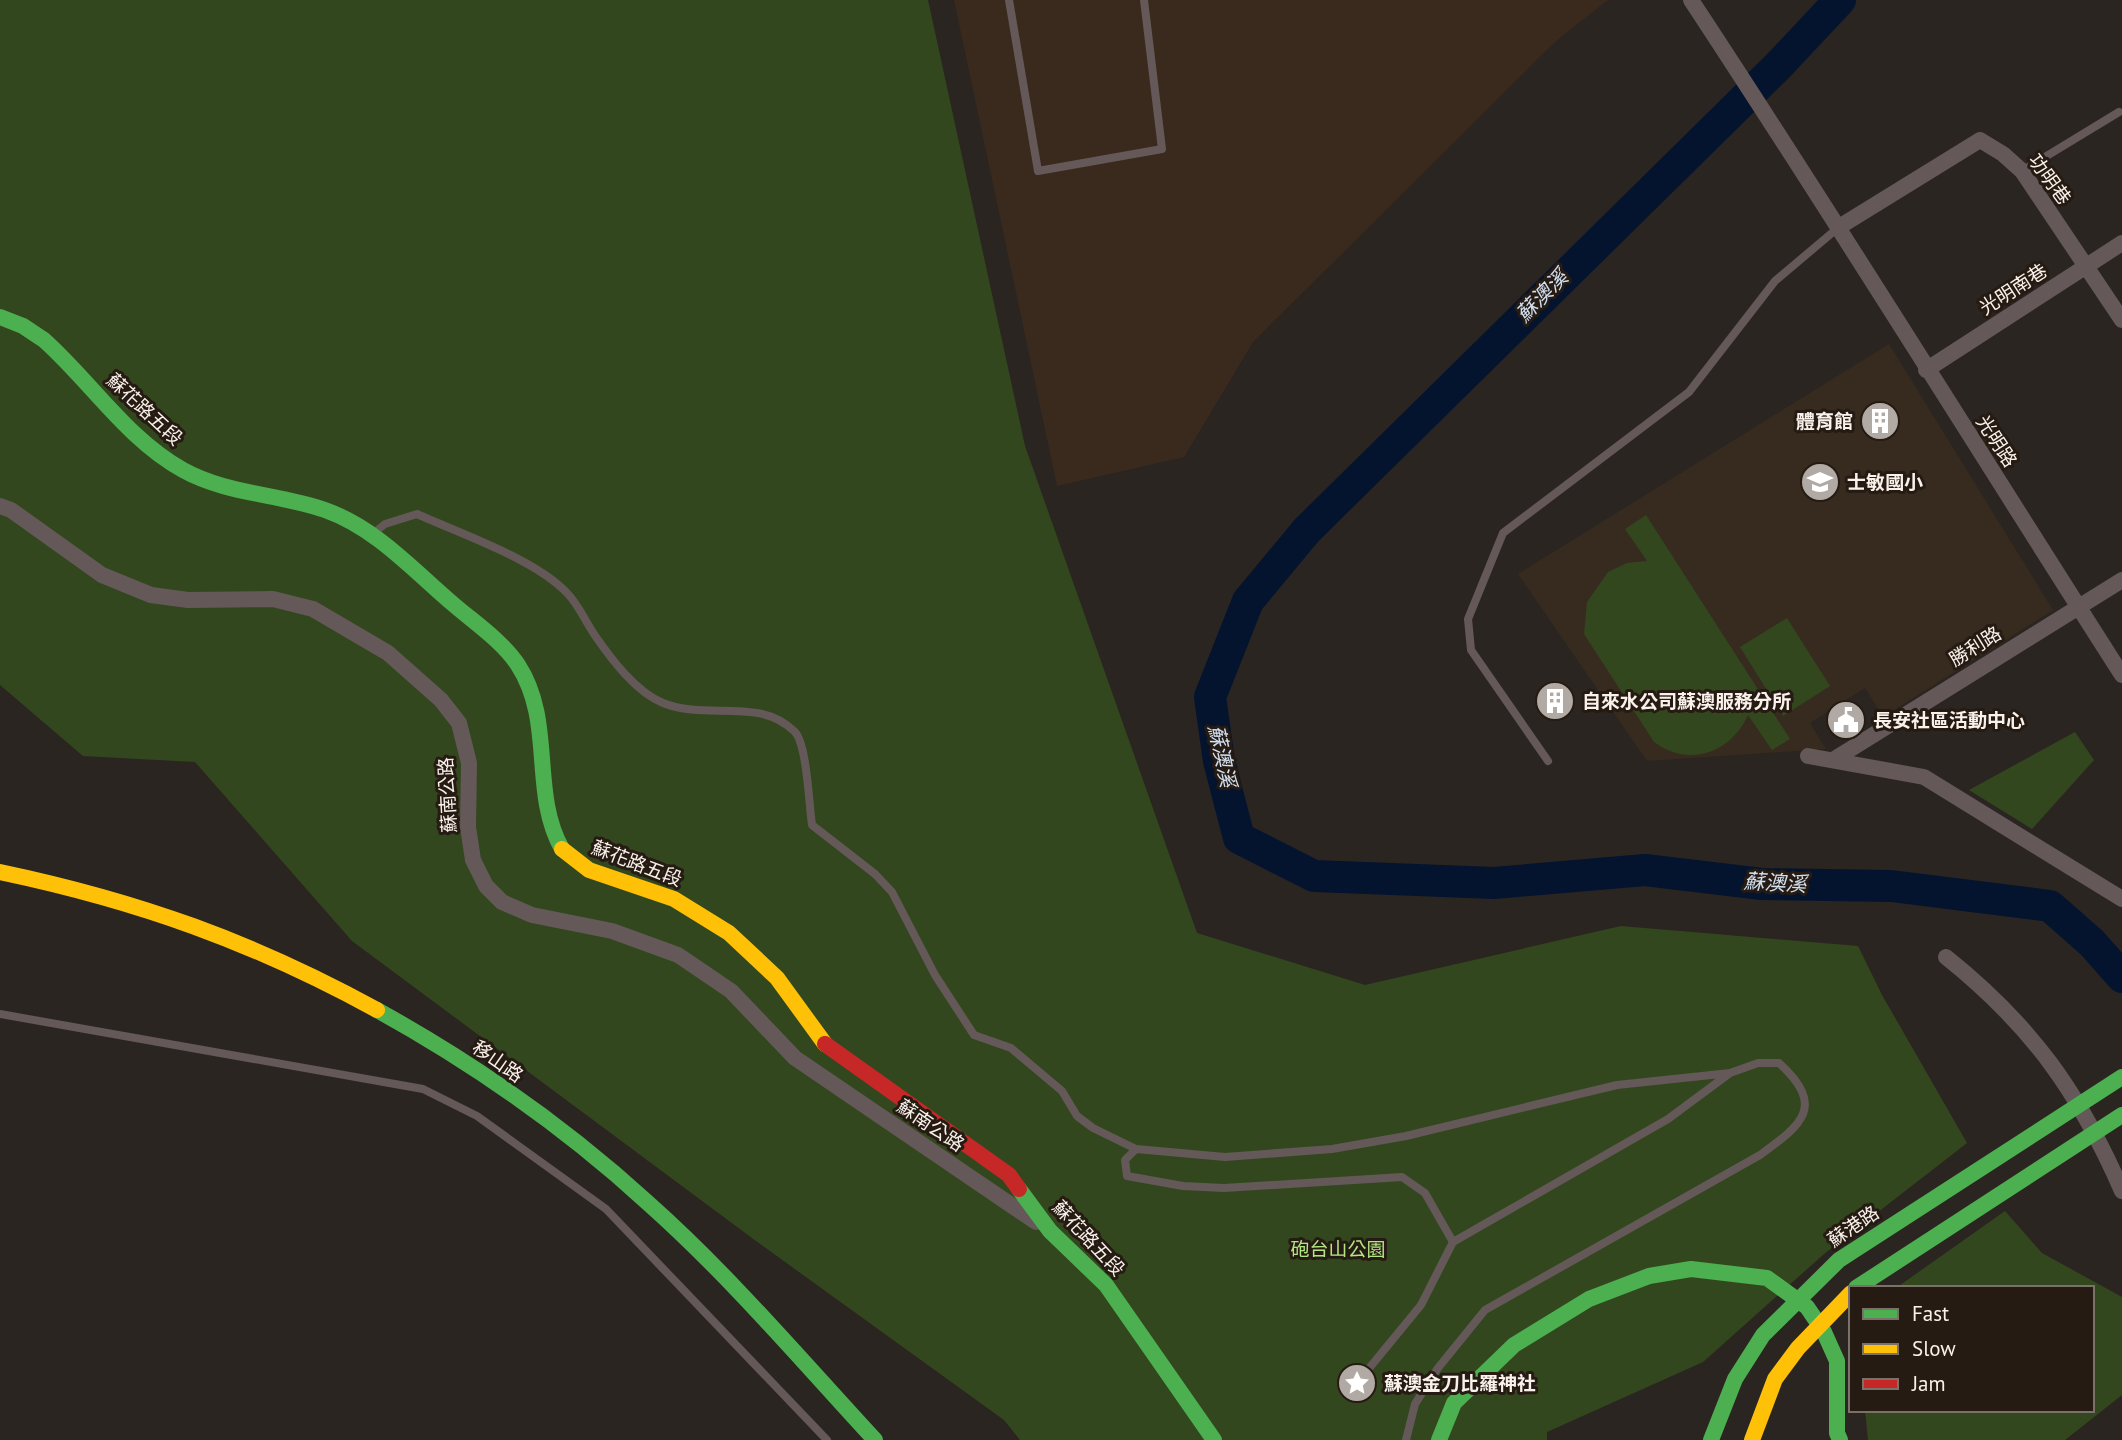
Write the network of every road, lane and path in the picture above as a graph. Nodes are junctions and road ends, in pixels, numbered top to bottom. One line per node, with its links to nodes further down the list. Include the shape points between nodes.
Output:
1 (1009, 0): 2 (lane, via 1038,171 1162,149)
2 (1144, 0)
3 (1691, 0): 6 (street, 光明路)
4 (2119, 112): 5 (lane)
5 (2022, 171): 6 (street, 功明巷, via 1980,140); 8 (street, 功明巷)
6 (1839, 228): 11 (street, 光明路); 19 (lane, via 1774,281 1689,392 1503,533 1468,619 1471,650)
7 (2122, 243): 8 (street, 光明南巷)
8 (2085, 267): 10 (street, 功明巷); 11 (street, 光明南巷)
9 (0, 317): 13 (main road, 蘇花路五段, via 20,321 45,341 163,459 195,476 339,516)
10 (2122, 320)
11 (1926, 370): 15 (street, 光明路)
12 (0, 506): 31 (street, 蘇南公路, via 103,575 151,595 188,600 273,599 313,609 388,653 441,700 459,723 469,763 468,827 473,860 485,886 502,902 532,915 612,932 678,955 732,991 795,1058)
13 (373, 534): 29 (lane, via 384,524 417,514 541,571 568,593 596,638 631,680 662,703 698,711 755,710 786,724 798,735 812,825 892,892 935,975 974,1035 1011,1048 1062,1091 1077,1116); 31 (main road, 蘇花路五段, via 515,660 540,718 546,794 555,834 565,853 582,867 688,905 738,942 771,971 813,1034 1009,1175)
14 (2122, 580): 15 (street, 勝利路)
15 (2078, 607): 16 (street, 光明路); 18 (street, 勝利路)
16 (2122, 675)
17 (1808, 756): 18 (street)
18 (1833, 760): 21 (street, via 1924,777)
19 (1548, 761)
20 (0, 872): 37 (main road, 移山路, via 155,908 219,933 331,985 440,1046 614,1173 710,1266)
21 (2122, 899)
22 (1946, 957): 26 (street, via 1990,992 2050,1059)
23 (0, 1014): 36 (lane, via 423,1089 477,1116 607,1209)
24 (1730, 1073): 29 (lane, via 1617,1085 1406,1136 1332,1149 1225,1157); 32 (lane, via 1668,1119); 39 (lane, via 1758,1063 1779,1063 1804,1095 1797,1128 1760,1155 1485,1310 1415,1404)
25 (2122, 1077): 26 (main road, 蘇港路)
26 (2080, 1105): 28 (street); 41 (main road, 蘇港路, via 1839,1259 1763,1335 1735,1379)
27 (2122, 1115): 28 (main road)
28 (2095, 1133): 30 (street); 33 (main road)
29 (1136, 1149): 32 (lane, via 1125,1160 1127,1176 1183,1186 1250,1188 1402,1177 1425,1193)
30 (2122, 1191)
31 (1050, 1231): 38 (main road, 蘇花路五段, via 1106,1285)
32 (1453, 1242): 35 (lane, via 1421,1304)
33 (1859, 1286)
34 (1849, 1295): 42 (main road, via 1774,1380)
35 (1357, 1383)
36 (827, 1440)
37 (875, 1440)
38 (1214, 1440)
39 (1406, 1440)
40 (1439, 1440): 43 (main road, via 1454,1404 1514,1345 1589,1299 1648,1276 1691,1269 1767,1278 1807,1307 1837,1361)
41 (1711, 1440)
42 (1752, 1440)
43 (1840, 1440)

